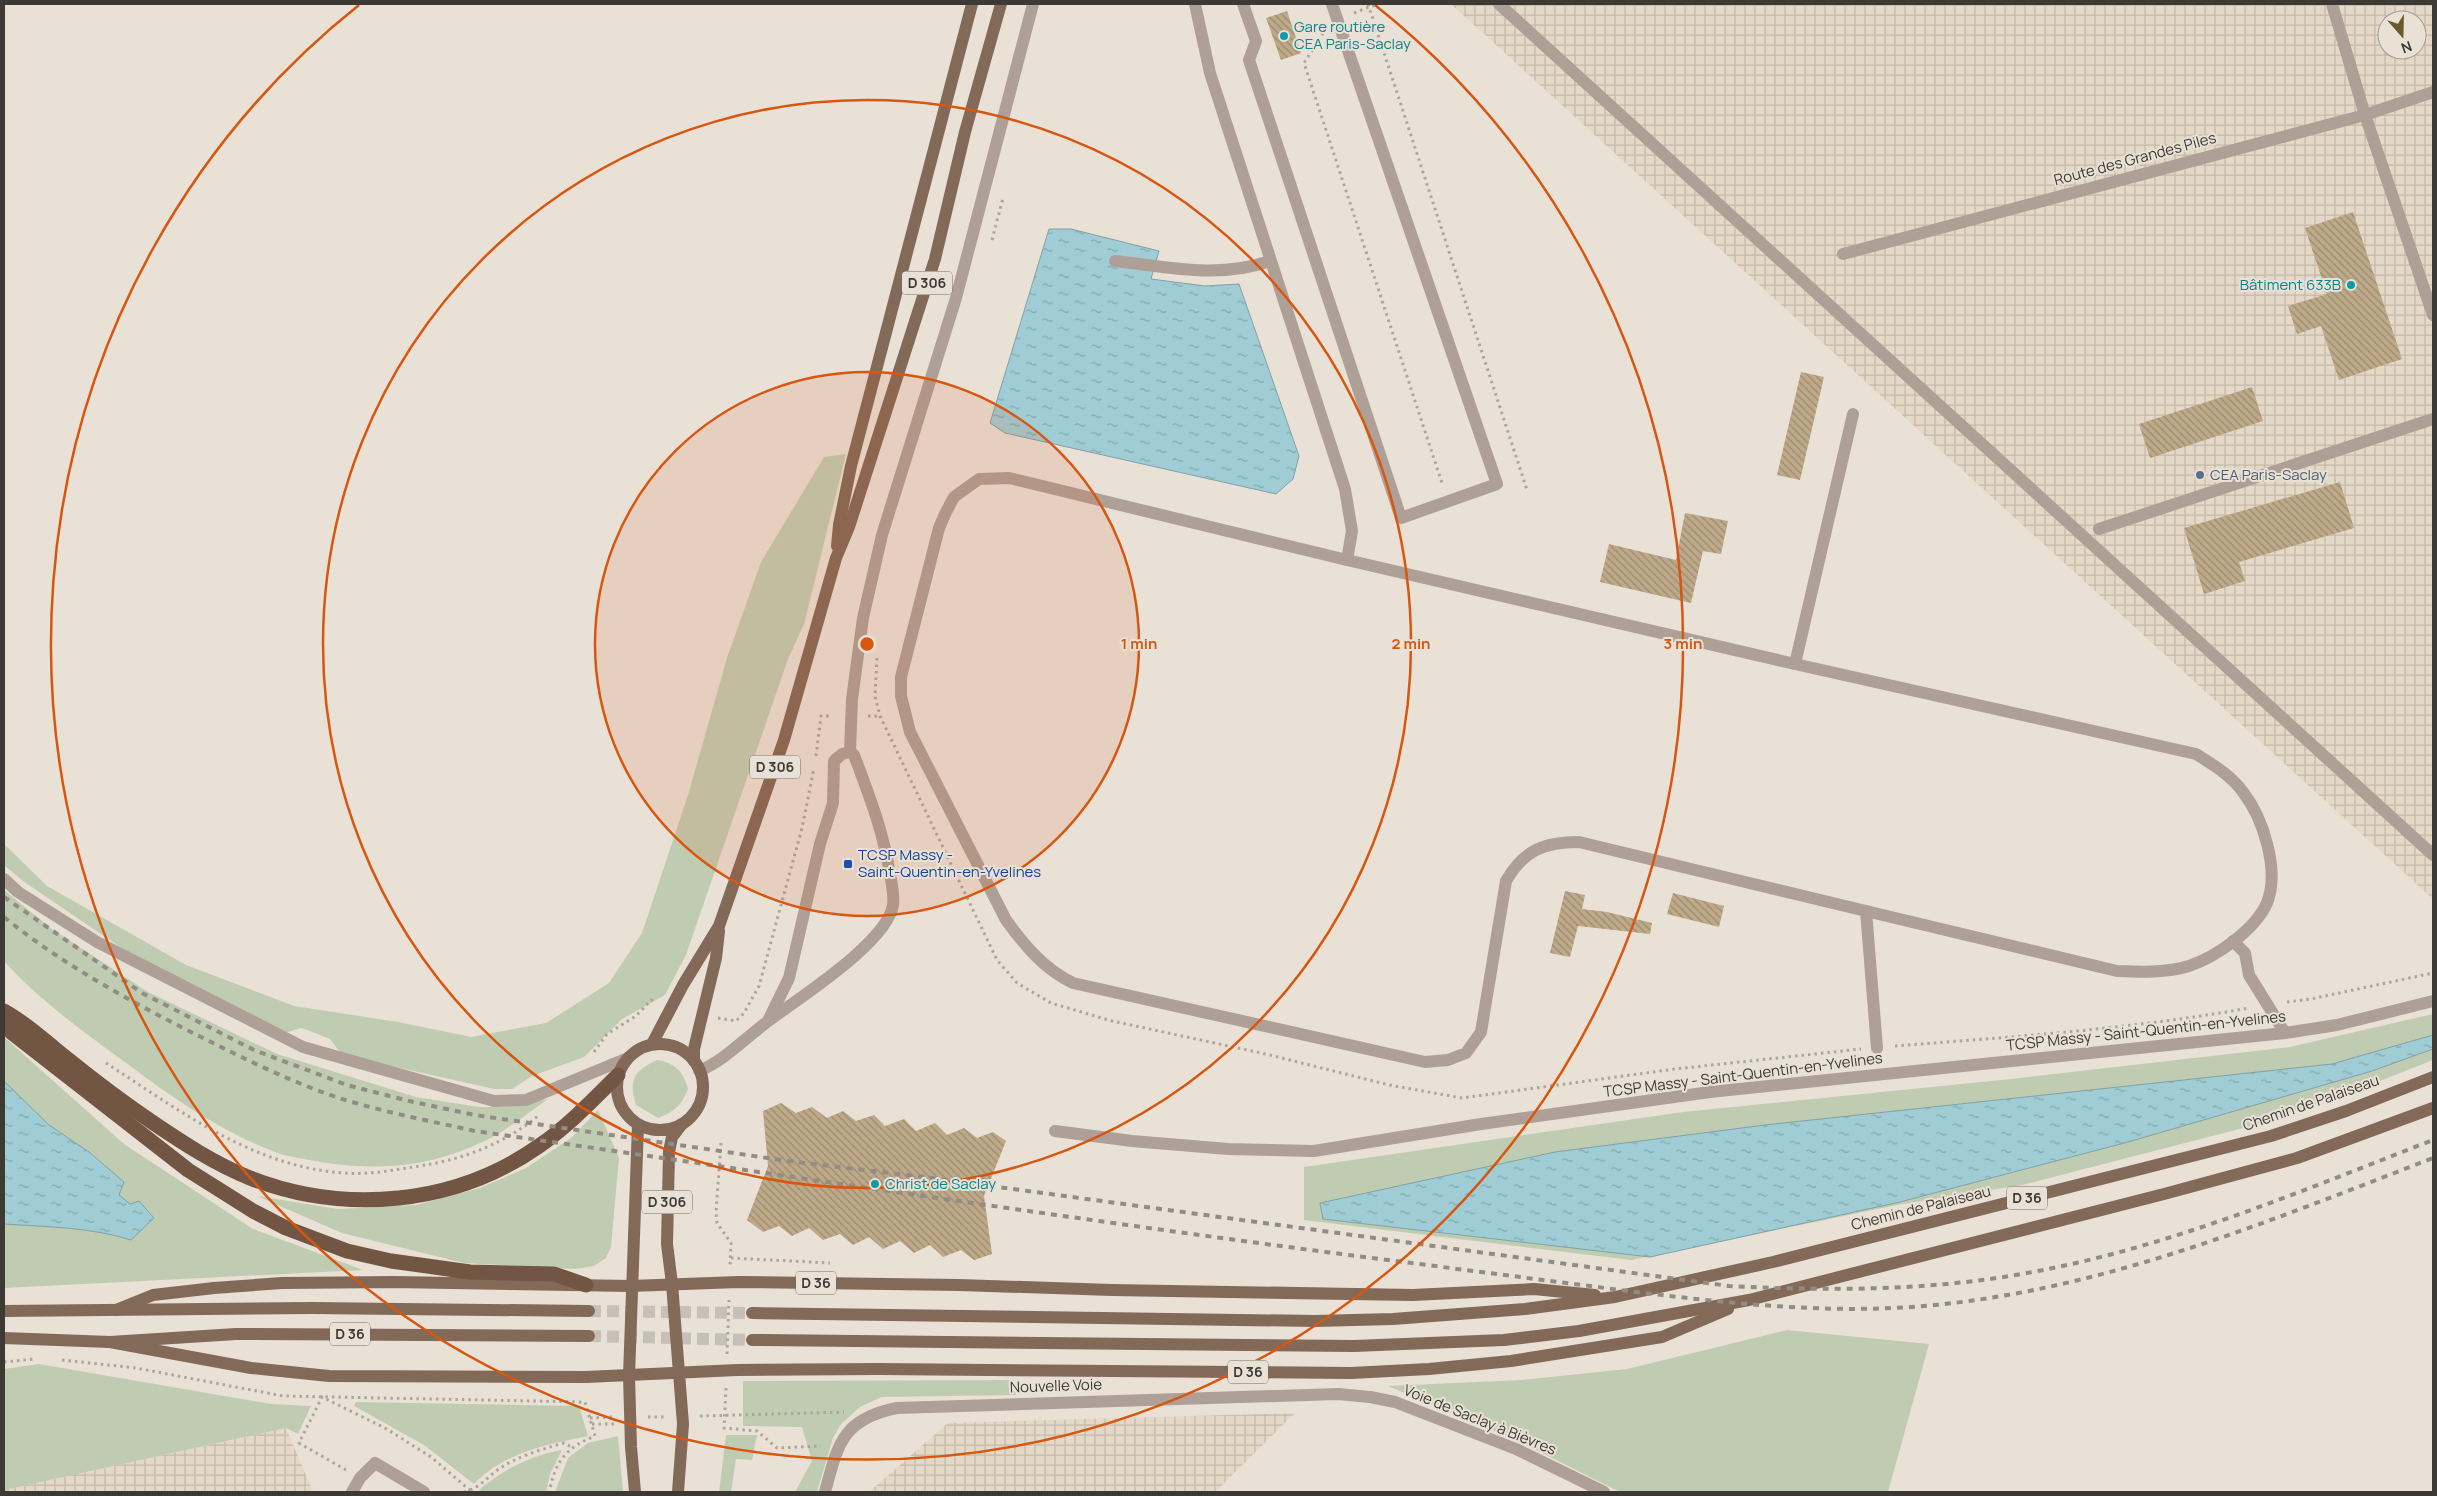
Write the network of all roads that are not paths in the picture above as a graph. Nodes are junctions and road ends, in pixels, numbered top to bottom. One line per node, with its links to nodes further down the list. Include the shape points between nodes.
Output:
1 (972, 4): 18 (main road, D 306, via 851,466 838,525)
2 (1001, 4): 18 (main road, D 306, via 965,132 935,259 860,494)
3 (1033, 4): 21 (street, via 956,298 882,535 863,618 852,699)
4 (1195, 4): 13 (street, via 1210,73)
5 (1243, 4): 6 (street, via 1256,41 1249,60 1402,518 1497,484)
6 (1332, 4)
7 (1499, 4): 22 (street)
8 (2332, 4): 10 (street)
9 (2433, 92): 10 (street, Route des Grandes Piles)
10 (2365, 115): 11 (street, Route des Grandes Piles); 14 (street)
11 (1843, 254)
12 (1115, 261): 13 (street, via 1213,272 1248,268)
13 (1270, 261): 19 (street, via 1345,489 1352,531)
14 (2433, 316)
15 (1853, 414): 20 (street)
16 (2433, 419): 17 (street)
17 (2099, 529)
18 (836, 558): 25 (main road, D 306, via 784,740)
19 (1347, 560): 20 (street); 24 (street, via 1009,478 979,479 954,497 939,528 901,677 905,715 910,732 1006,920 1056,975 1073,983 1425,1062 1448,1060 1466,1053 1481,1032 1506,881 1515,865 1554,842 1579,842)
20 (1795, 664): 26 (street, via 2196,754 2222,771 2243,792 2269,846 2267,903 2250,926)
21 (850, 752): 30 (street, via 834,761 833,803 820,844 789,978); 30 (street, via 886,842 893,905 888,921 868,944 806,996)
22 (2433, 855)
23 (4, 879): 34 (street, via 18,892 97,942 313,1050 494,1101 526,1100)
24 (1866, 911): 26 (street, via 2117,972 2149,972 2188,966 2216,954); 33 (street)
25 (719, 926): 32 (main road, D 306); 35 (main road, D 306, via 716,958 694,1049)
26 (2233, 941): 31 (street, via 2245,953 2249,975)
27 (2433, 1001): 31 (street, TCSP Massy - Saint-Quentin-en-Yvelines, via 2337,1025)
28 (4, 1011): 36 (highway, via 22,1021 150,1121 204,1156 270,1185 324,1197 389,1200 440,1191 490,1173 539,1146 563,1128)
29 (4, 1022): 43 (highway, via 18,1038 188,1170 253,1212 286,1228 347,1252 391,1261 470,1272 554,1274)
30 (767, 1022): 35 (street, via 732,1051)
31 (2285, 1034): 41 (street, TCSP Massy - Saint-Quentin-en-Yvelines, via 1710,1092 1314,1151 1228,1149)
32 (652, 1044): 34 (main road); 35 (main road, via 673,1046)
33 (1877, 1048)
34 (628, 1058): 36 (main road)
35 (697, 1066): 39 (main road, via 702,1099 692,1116)
36 (618, 1076): 40 (main road, via 618,1099 629,1118)
37 (2433, 1077): 45 (main road, Chemin de Palaiseau / D 36, via 2271,1136 1773,1262)
38 (2433, 1108): 46 (main road, D 36, via 2297,1158)
39 (682, 1124): 40 (main road, via 660,1130); 42 (main road, D 306, via 672,1137 668,1152 667,1244)
40 (638, 1125): 44 (main road)
41 (1055, 1131)
42 (672, 1284): 44 (main road, D 36); 45 (main road, D 36, via 988,1285 1413,1295 1534,1289); 55 (main road, D 306)
43 (586, 1285): 44 (main road, D 36); 47 (main road, D 36, via 282,1283 154,1295)
44 (631, 1286): 56 (main road)
45 (1615, 1297): 50 (main road, D 36, via 1525,1309 1315,1321)
46 (1749, 1300): 53 (main road, D 36, via 1579,1332 1413,1345); 55 (main road, D 36, via 1662,1338 1511,1361 1429,1369 1352,1372 737,1370)
47 (116, 1310): 48 (main road, D 36); 49 (main road, D 36)
48 (4, 1311)
49 (589, 1311)
50 (752, 1314)
51 (589, 1336): 54 (main road, D 36, via 236,1334)
52 (4, 1338): 54 (main road, D 36)
53 (752, 1340)
54 (110, 1342): 56 (main road, D 36, via 251,1368 329,1376)
55 (679, 1374): 56 (main road, D 36); 61 (main road, via 683,1416)
56 (629, 1376): 60 (main road)
57 (1338, 1394): 62 (street, Nouvelle Voie, via 934,1405 880,1411 862,1419 846,1433 839,1444); 63 (street, Voie de Saclay à Bièvres, via 1394,1402 1516,1449)
58 (352, 1492): 59 (street, via 375,1463)
59 (424, 1492)
60 (635, 1492)
61 (678, 1492)
62 (825, 1492)
63 (1604, 1492)

